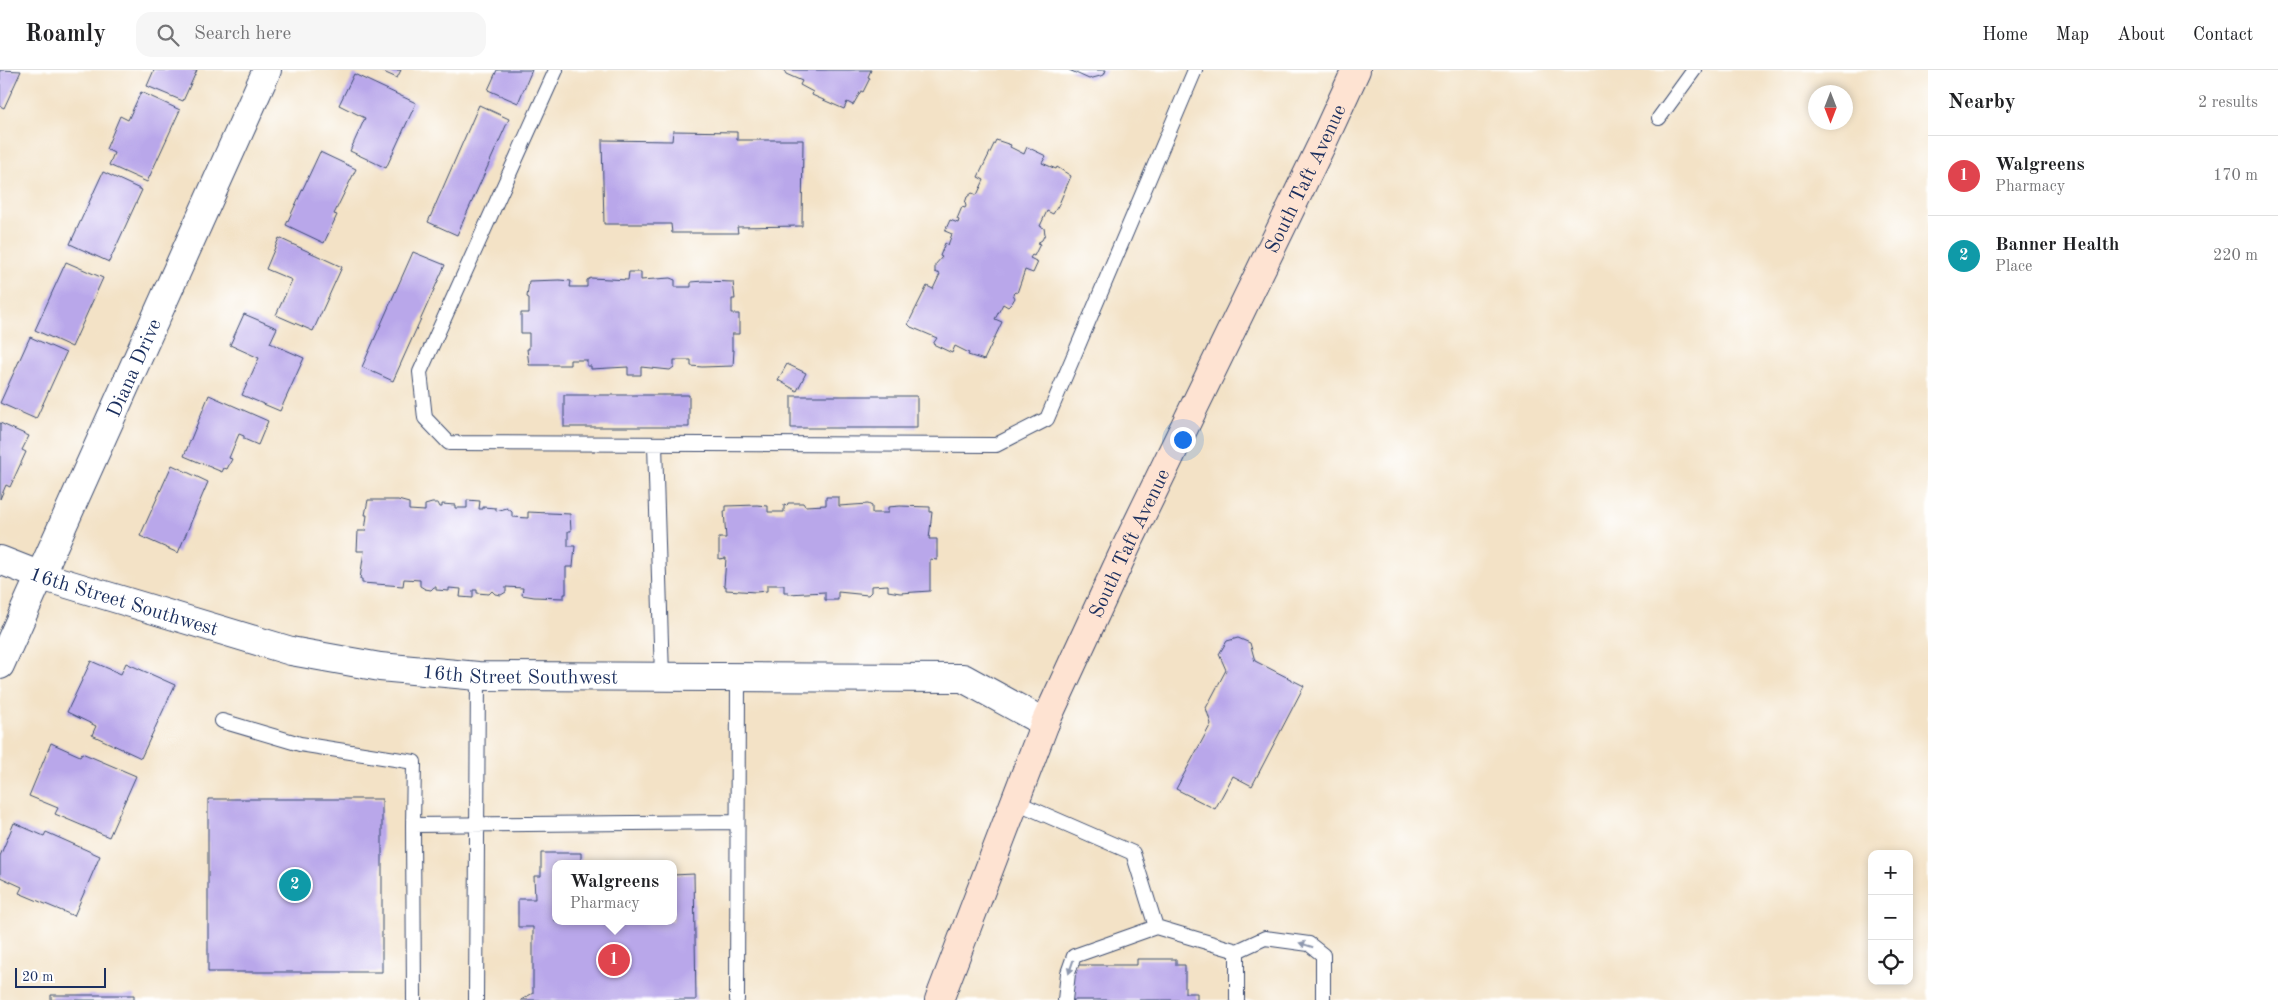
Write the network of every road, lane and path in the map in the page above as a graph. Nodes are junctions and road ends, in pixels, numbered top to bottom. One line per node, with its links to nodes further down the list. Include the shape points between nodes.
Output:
1 (267, 70): 9 (street, Diana Drive)
2 (556, 70): 7 (lane, via 420,372 425,418 449,443)
3 (1195, 70): 7 (lane, via 1047,419 996,445)
4 (1356, 70): 15 (main road, South Taft Avenue, via 1128,543)
5 (1694, 70): 6 (lane)
6 (1659, 118)
7 (655, 444): 12 (lane)
8 (0, 560): 9 (street, 16th Street Southwest)
9 (41, 576): 10 (street, Diana Drive); 11 (street, 16th Street Southwest, via 291,651 380,667)
10 (0, 665)
11 (478, 676): 12 (street, 16th Street Southwest); 18 (lane)
12 (662, 677): 13 (street, 16th Street Southwest)
13 (738, 677): 15 (street, 16th Street Southwest, via 964,678); 17 (lane)
14 (222, 721): 19 (lane, via 300,744 414,762)
15 (1046, 723): 16 (main road, South Taft Avenue)
16 (1016, 802): 20 (lane, via 1133,853); 25 (main road, South Taft Avenue)
17 (737, 822): 18 (lane); 24 (lane)
18 (477, 824): 19 (lane); 23 (lane)
19 (413, 825): 22 (lane)
20 (1156, 927): 21 (lane); 26 (lane, one-way to 26, via 1074,956)
21 (1237, 951): 27 (lane); 28 (lane, one-way to 21, via 1323,955 1310,944 1265,938)
22 (414, 1000)
23 (476, 1000)
24 (737, 1000)
25 (938, 1000)
26 (1065, 1000)
27 (1237, 1000)
28 (1323, 1000)

